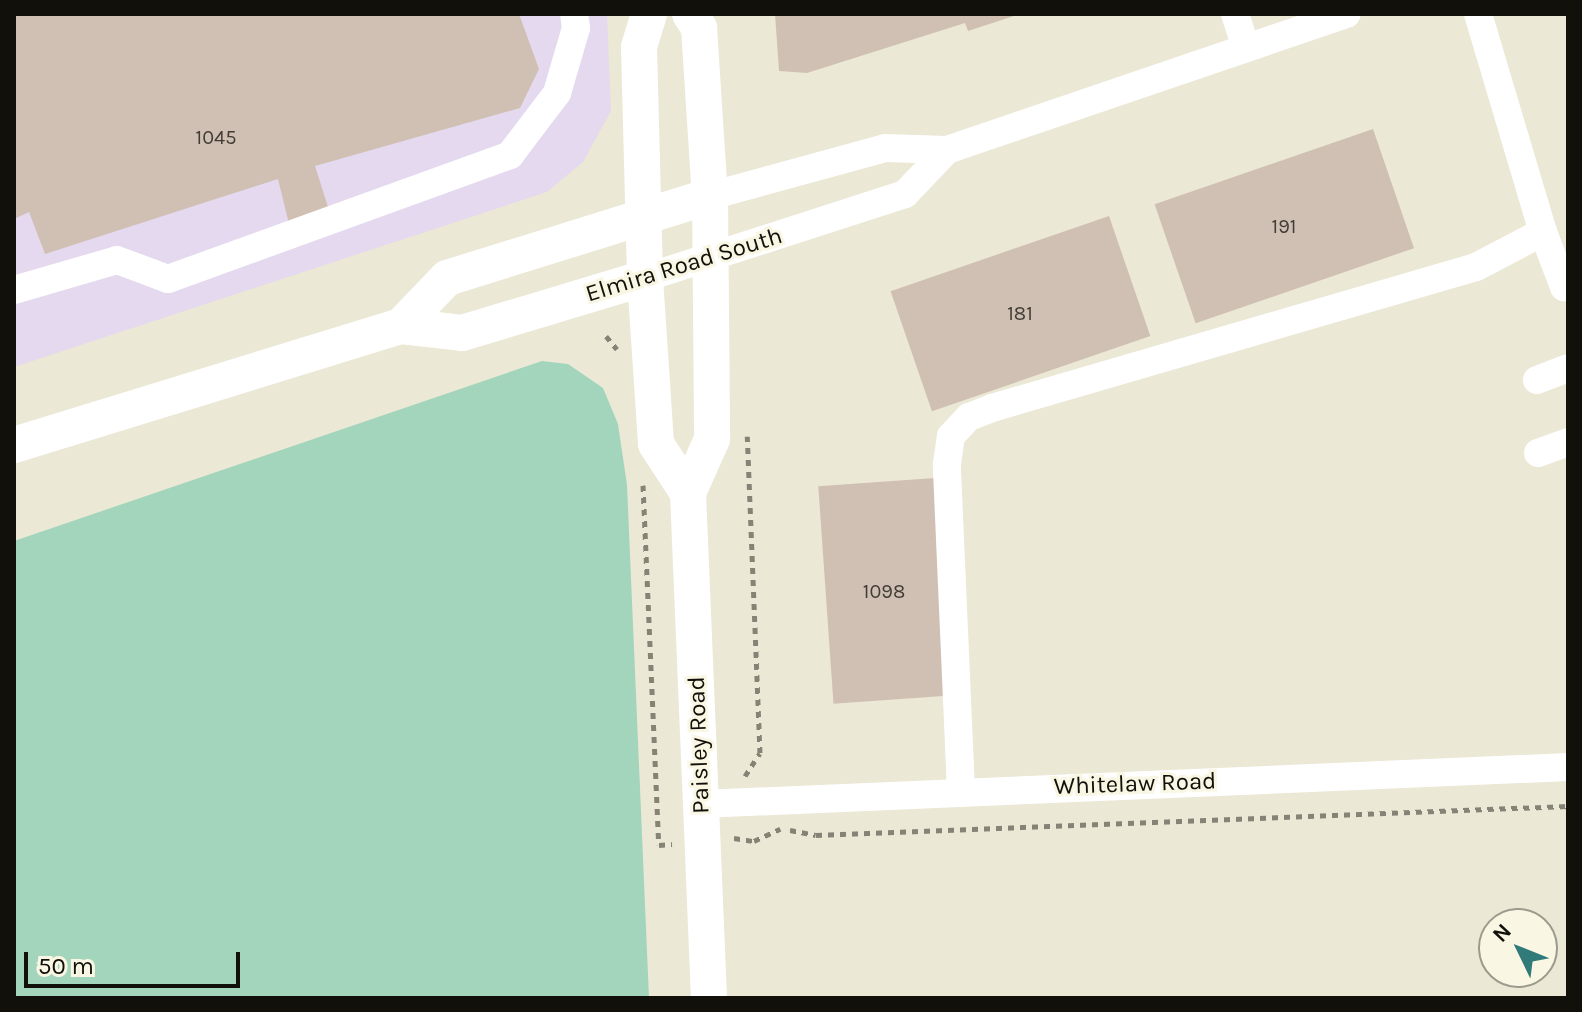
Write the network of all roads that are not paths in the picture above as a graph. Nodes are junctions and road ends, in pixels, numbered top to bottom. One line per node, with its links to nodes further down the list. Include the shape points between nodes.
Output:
1 (574, 14): 15 (street, via 576,28 557,93 510,155 168,279 117,260)
2 (649, 14): 10 (main road, via 639,47)
3 (690, 14): 9 (main road, Paisley Road, via 699,28)
4 (1235, 14): 7 (street)
5 (1346, 14): 7 (street, Elmira Road South)
6 (1478, 14): 11 (street)
7 (1246, 48): 8 (street, Elmira Road South)
8 (947, 150): 9 (street, Elmira Road South, via 885,148); 12 (street, Elmira Road South, via 905,194)
9 (710, 196): 10 (main road, Elmira Road South); 12 (main road, Paisley Road)
10 (645, 218): 13 (main road); 16 (main road, Elmira Road South, via 447,278)
11 (1543, 232): 14 (street, via 1564,287); 24 (street, via 1476,267 992,408 960,425 951,436 947,464)
12 (711, 259): 13 (street, Elmira Road South); 22 (main road, Paisley Road, via 712,439)
13 (645, 278): 16 (main road, Elmira Road South, via 462,333); 22 (main road, via 656,444)
14 (1568, 286)
15 (14, 290)
16 (401, 326): 20 (main road, Elmira Road South)
17 (1568, 368): 18 (street)
18 (1537, 380)
19 (1568, 442): 21 (street)
20 (14, 445)
21 (1538, 453)
22 (688, 493): 25 (main road, Paisley Road)
23 (1568, 767): 24 (street, Whitelaw Road)
24 (961, 791): 25 (street, Whitelaw Road)
25 (701, 804): 26 (main road, Paisley Road)
26 (709, 998)

